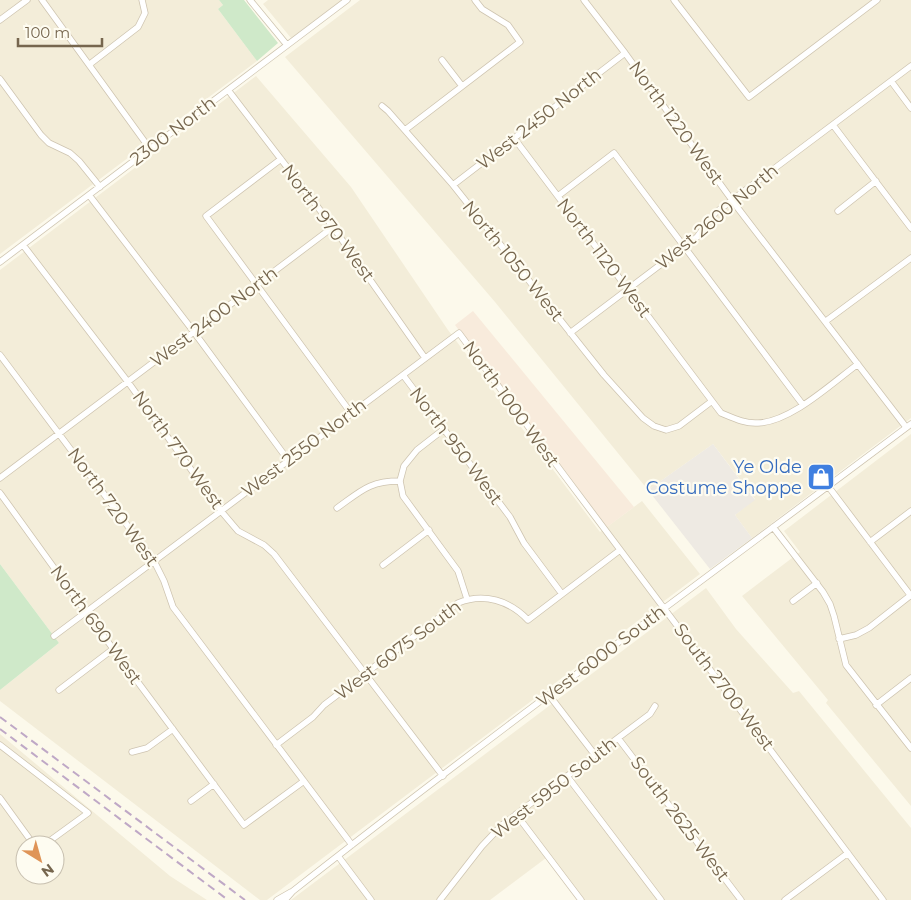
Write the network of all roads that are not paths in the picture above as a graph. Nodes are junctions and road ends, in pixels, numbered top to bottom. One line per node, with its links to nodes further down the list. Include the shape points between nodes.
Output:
1 (27, 0): 10 (street)
2 (42, 0): 14 (street)
3 (142, 0): 14 (street, via 145,13 138,27)
4 (250, 0): 11 (street)
5 (347, 0): 11 (street, 2300 North)
6 (475, 0): 18 (street, via 482,9 508,25 520,42)
7 (584, 0): 12 (street, North 1220 West)
8 (674, 0): 9 (street, via 749,97)
9 (877, 0)
10 (0, 20)
11 (287, 45): 19 (street, 2300 North)
12 (625, 53): 24 (street, West 2450 North); 32 (street, North 1220 West)
13 (442, 60): 18 (street)
14 (90, 64): 25 (street)
15 (911, 66): 17 (street, West 2600 North)
16 (0, 79): 29 (street, via 41,135 80,161)
17 (891, 81): 21 (street); 22 (street, West 2600 North)
18 (462, 86): 23 (street)
19 (228, 90): 25 (street, 2300 North); 26 (street, North 970 West)
20 (382, 106): 23 (street, North 1050 West)
21 (911, 108)
22 (833, 125): 27 (street); 32 (street, West 2600 North)
23 (405, 130): 28 (street, North 1050 West)
24 (514, 138): 28 (street, West 2450 North); 31 (street, North 1120 West)
25 (150, 149): 29 (street, 2300 North)
26 (281, 160): 34 (street, North 970 West); 40 (street, via 206,216)
27 (876, 182): 33 (street); 35 (street)
28 (453, 185): 45 (street, North 1050 West)
29 (100, 187): 30 (street, 2300 North)
30 (89, 195): 36 (street, 2300 North); 43 (street)
31 (558, 196): 37 (street, via 614,153); 41 (street, North 1120 West)
32 (733, 200): 37 (street, West 2600 North, via 715,213 697,237); 42 (street, North 1220 West)
33 (838, 211)
34 (333, 227): 40 (street, West 2400 North); 47 (street, North 970 West)
35 (911, 228)
36 (22, 245): 39 (street, 2300 North); 50 (street, North 770 West)
37 (684, 247): 41 (street, West 2600 North); 52 (street)
38 (911, 258): 42 (street)
39 (0, 262)
40 (257, 285): 43 (street, West 2400 North); 53 (street)
41 (628, 289): 45 (street, West 2600 North); 51 (street, North 1120 West)
42 (826, 320): 48 (street, North 1220 West)
43 (194, 332): 50 (street, West 2400 North); 57 (street)
44 (459, 333): 47 (street, West 2550 North); 58 (street, North 1000 West)
45 (570, 333): 51 (street, North 1050 West, via 604,375 654,426 666,430 679,426)
46 (0, 355): 56 (street, North 720 West)
47 (425, 358): 49 (street, West 2550 North)
48 (858, 364): 52 (street); 54 (street, North 1220 West)
49 (403, 375): 53 (street, West 2550 North); 55 (street, North 950 West)
50 (128, 382): 56 (street, West 2400 North); 64 (street, North 770 West)
51 (712, 401): 52 (street, North 1120 West, via 721,413 738,421 758,424 775,421)
52 (803, 405)
53 (351, 413): 57 (street, West 2550 North)
54 (908, 426): 61 (street, West 6000 South)
55 (444, 429): 60 (street, via 417,450 404,466); 73 (street, North 950 West)
56 (59, 434): 59 (street, West 2400 North); 70 (street, North 720 West)
57 (288, 460): 64 (street, West 2550 North)
58 (564, 475): 69 (street, South 2700 West)
59 (0, 478)
60 (400, 480): 63 (street, via 377,482); 67 (street, via 403,496)
61 (828, 486): 66 (street, West 6000 South); 68 (street)
62 (0, 493): 78 (street, North 690 West)
63 (337, 508)
64 (221, 511): 70 (street, West 2550 North); 82 (street, North 770 West, via 238,531 274,554)
65 (911, 512): 68 (street)
66 (773, 527): 72 (street); 77 (street, West 6000 South)
67 (429, 530): 71 (street); 75 (street, via 458,571)
68 (870, 542): 74 (street)
69 (620, 550): 73 (street); 77 (street, South 2700 West)
70 (154, 562): 78 (street, West 2550 North); 91 (street, North 720 West, via 173,607)
71 (383, 566)
72 (817, 583): 76 (street); 80 (street, via 830,604)
73 (562, 594): 75 (street, West 6075 South, via 528,620 520,611 491,598)
74 (911, 595): 80 (street, via 869,628)
75 (467, 599): 82 (street, West 6075 South)
76 (793, 601)
77 (664, 608): 85 (street, West 6000 South); 105 (street, South 2700 West)
78 (86, 612): 79 (street, West 2550 North); 81 (street, North 690 West)
79 (54, 636)
80 (839, 639): 86 (street, via 846,665)
81 (113, 649): 84 (street); 88 (street, North 690 West)
82 (365, 674): 91 (street, West 6075 South); 95 (street, North 770 West)
83 (911, 678): 86 (street)
84 (59, 690)
85 (549, 695): 94 (street); 95 (street, West 6000 South)
86 (876, 704): 92 (street)
87 (655, 706): 89 (street, West 5950 South, via 650,714)
88 (173, 729): 93 (street, via 147,748); 98 (street, North 690 West)
89 (618, 738): 94 (street, West 5950 South); 114 (street, South 2625 West)
90 (0, 745): 103 (street, via 88,812)
91 (276, 745): 97 (street, North 720 West)
92 (911, 748)
93 (132, 752)
94 (595, 755): 96 (street, West 5950 South)
95 (443, 776): 104 (street, West 6000 South)
96 (567, 776): 101 (street, West 5950 South); 113 (street)
97 (304, 781): 98 (street, North 690 West, via 244,825); 104 (street, North 720 West)
98 (214, 784): 100 (street)
99 (0, 798): 102 (street)
100 (191, 800)
101 (516, 814): 111 (street, West 5950 South, via 482,846); 112 (street)
102 (27, 835)
103 (57, 835)
104 (352, 845): 106 (street, West 6000 South)
105 (848, 853): 115 (street); 116 (street, South 2700 West)
106 (338, 856): 107 (street, West 6000 South); 110 (street)
107 (293, 891): 108 (street, West 6000 South); 109 (street, West 6000 South)
108 (277, 900)
109 (285, 900)
110 (371, 900)
111 (440, 900)
112 (581, 900)
113 (661, 900)
114 (741, 900)
115 (786, 900)
116 (883, 900)

